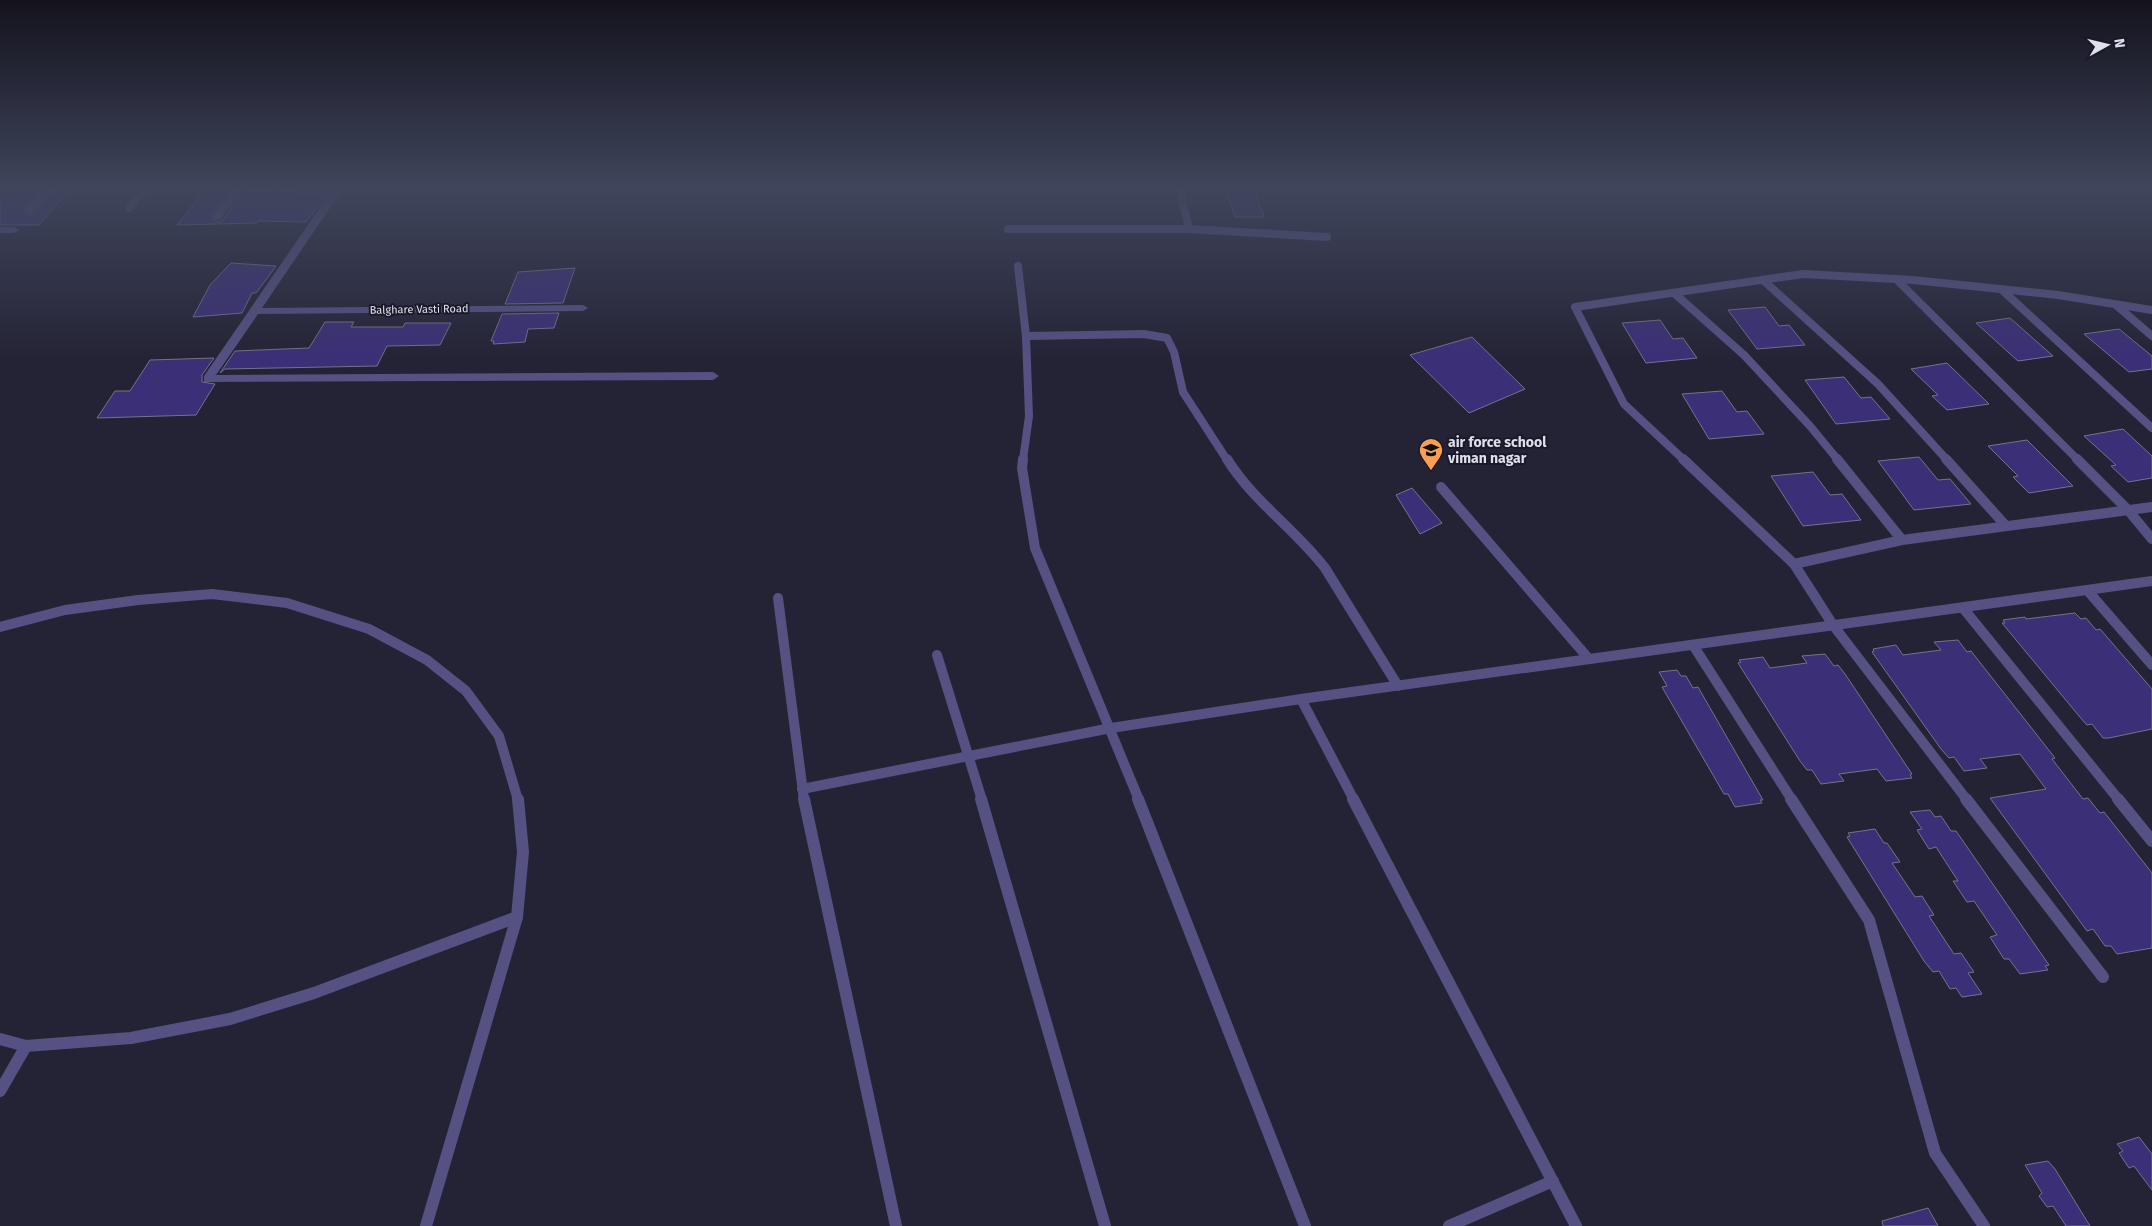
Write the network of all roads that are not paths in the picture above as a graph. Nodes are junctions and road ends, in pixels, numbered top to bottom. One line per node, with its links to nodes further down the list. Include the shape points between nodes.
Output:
1 (298, 247): 10 (street)
2 (1018, 266): 11 (lane)
3 (1896, 279): 4 (lane, via 1803,274); 5 (lane); 17 (lane)
4 (1763, 280): 6 (lane); 18 (lane, via 1878,384)
5 (2001, 289): 7 (lane); 14 (lane)
6 (1674, 293): 20 (lane, via 1744,355 1810,426); 21 (lane, via 1575,307 1624,404)
7 (2115, 304): 9 (lane); 12 (lane)
8 (583, 308): 10 (street, Balghare Vasti Road)
9 (2152, 310)
10 (255, 311): 13 (street, via 208,379)
11 (1026, 336): 32 (lane, via 1144,334 1167,338 1174,352 1183,392 1240,480 1325,568); 34 (lane, via 1029,416 1022,468 1035,548)
12 (2152, 336)
13 (713, 376)
14 (2152, 428)
15 (1440, 487): 30 (lane)
16 (2152, 507): 17 (lane)
17 (2128, 510): 18 (lane); 19 (lane)
18 (2006, 526): 20 (lane)
19 (2152, 539)
20 (1902, 540): 21 (lane)
21 (1794, 564): 26 (lane)
22 (2152, 582): 23 (lane)
23 (2087, 590): 25 (lane); 31 (lane)
24 (778, 598): 36 (lane)
25 (1962, 608): 26 (lane); 37 (lane)
26 (1833, 625): 28 (lane); 39 (lane)
27 (0, 627): 38 (lane, via 65,610 212,594 287,603 369,629 427,660 466,691 499,736 517,792 522,852)
28 (1693, 645): 30 (lane); 50 (lane, via 1869,920 1935,1153)
29 (937, 656): 35 (lane)
30 (1589, 659): 32 (lane)
31 (2152, 665)
32 (1398, 686): 33 (lane)
33 (1301, 699): 34 (lane); 43 (lane)
34 (1111, 728): 35 (lane); 47 (lane)
35 (969, 756): 36 (lane); 46 (lane)
36 (802, 789): 45 (lane)
37 (2152, 841)
38 (517, 917): 41 (lane, via 314,993 230,1019 132,1038); 44 (lane)
39 (2103, 977)
40 (0, 1039): 41 (lane)
41 (26, 1046): 42 (lane)
42 (0, 1092)
43 (1553, 1181): 48 (lane); 49 (lane)
44 (426, 1226)
45 (896, 1226)
46 (1105, 1226)
47 (1305, 1226)
48 (1449, 1226)
49 (1576, 1226)
50 (1984, 1226)

